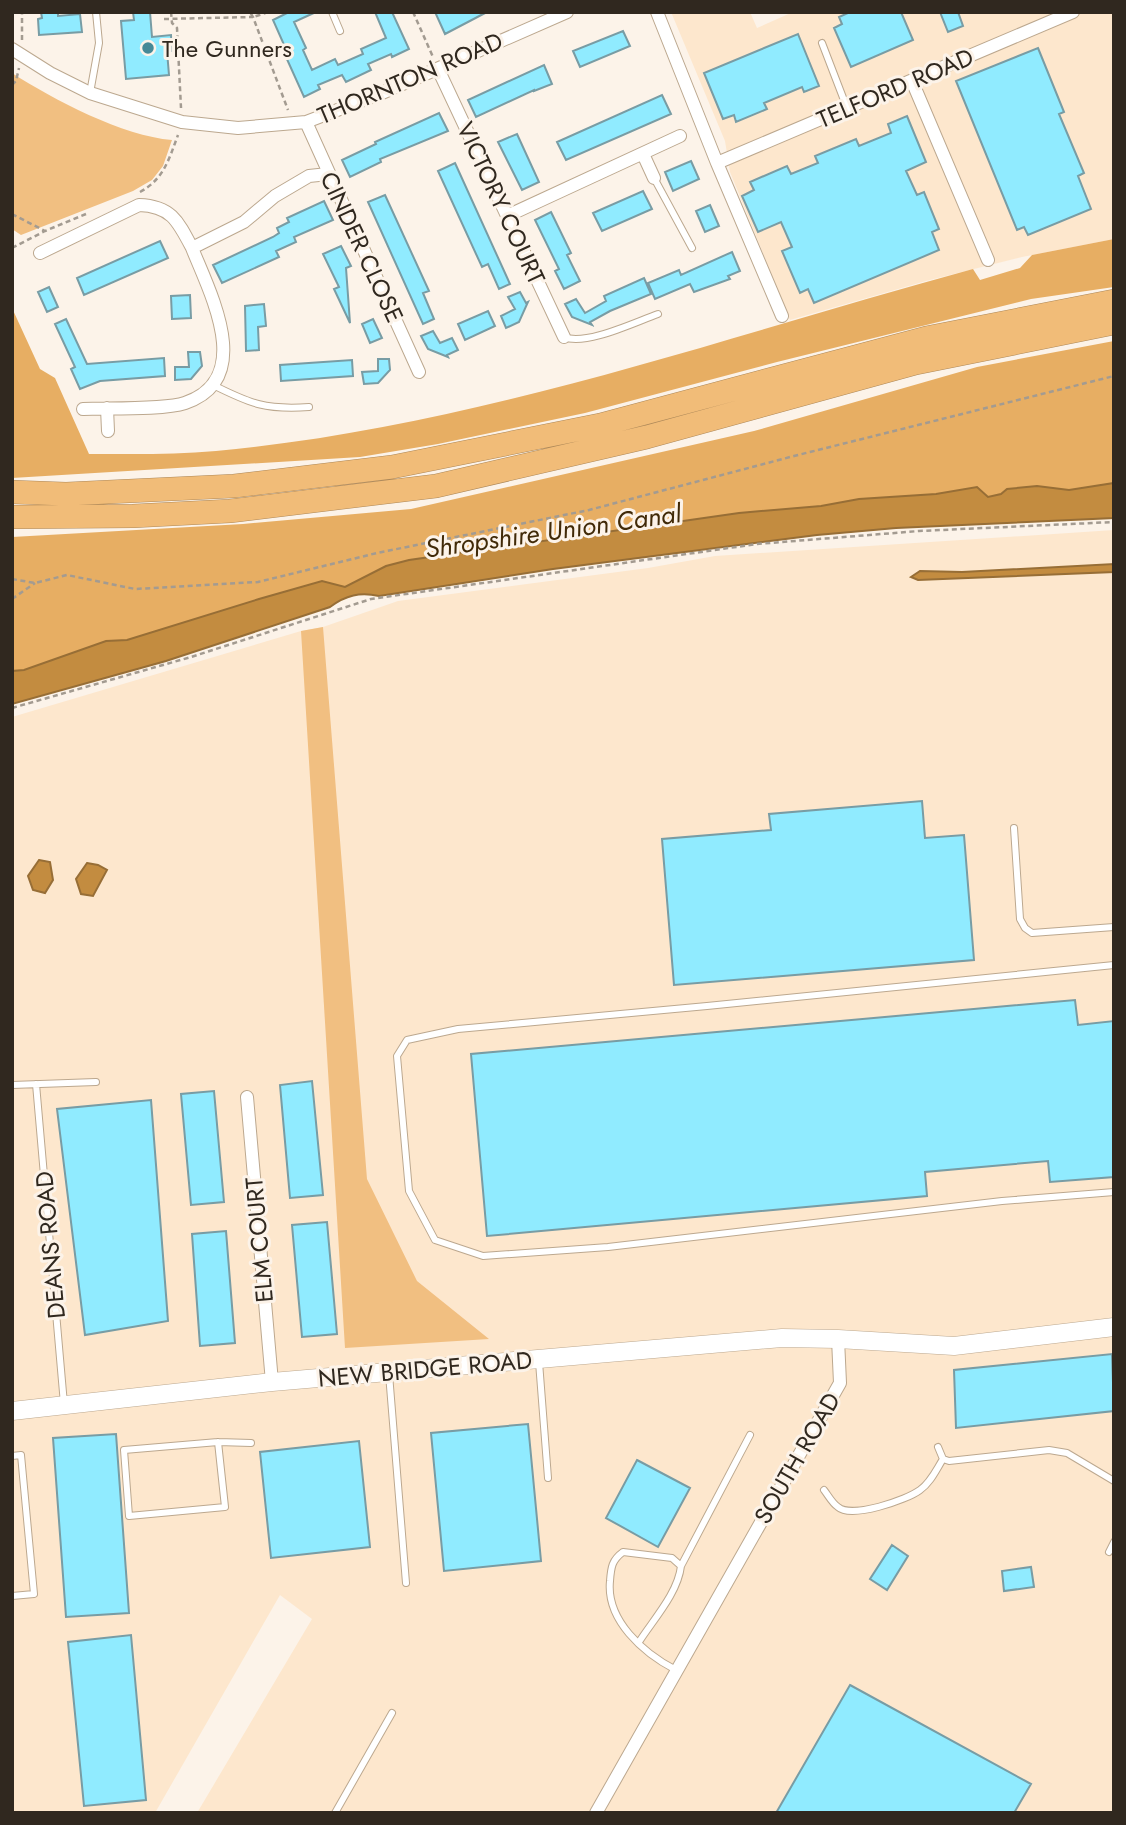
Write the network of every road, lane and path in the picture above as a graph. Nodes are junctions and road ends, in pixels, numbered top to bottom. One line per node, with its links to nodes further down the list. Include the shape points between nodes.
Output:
1 (22, 12): 16 (path)
2 (96, 12): 19 (lane, via 99,43)
3 (171, 12): 11 (path)
4 (250, 12): 12 (path)
5 (269, 12): 12 (path)
6 (332, 12): 14 (lane)
7 (414, 12): 17 (path)
8 (567, 12): 17 (street, THORNTON ROAD)
9 (657, 12): 25 (street)
10 (1073, 12): 18 (street, TELFORD ROAD)
11 (171, 18): 12 (path); 13 (path); 21 (path, via 177,28)
12 (253, 18): 22 (path)
13 (164, 19)
14 (340, 31)
15 (822, 43): 20 (lane)
16 (17, 52): 19 (street, THORNTON ROAD)
17 (438, 69): 22 (street, THORNTON ROAD); 31 (street, VICTORY COURT)
18 (912, 81): 20 (street, TELFORD ROAD); 37 (street)
19 (90, 93): 21 (street, THORNTON ROAD)
20 (847, 108): 25 (street, TELFORD ROAD)
21 (182, 122): 22 (street, THORNTON ROAD, via 238,128); 28 (path, via 159,178)
22 (299, 122): 26 (street, CINDER CLOSE)
23 (680, 136): 24 (street)
24 (643, 154): 27 (street); 31 (street)
25 (717, 163): 40 (street)
26 (328, 174): 34 (street, via 309,177 275,196 244,222); 43 (street, CINDER CLOSE)
27 (654, 178): 35 (lane)
28 (135, 195)
29 (96, 210): 32 (path)
30 (12, 214): 32 (path)
31 (507, 216): 42 (street, VICTORY COURT)
32 (46, 231): 33 (path)
33 (12, 248)
34 (192, 248): 36 (street, via 167,211 139,205); 45 (street, via 217,309 224,347)
35 (692, 248)
36 (40, 253)
37 (988, 260)
38 (1114, 300): 50 (highway, via 926,338 600,425 391,467 234,486)
39 (657, 314): 42 (lane, via 572,341)
40 (782, 316)
41 (1114, 323): 51 (highway, via 916,363 623,443 436,486 230,511)
42 (564, 337)
43 (419, 372)
44 (1114, 376): 54 (path, via 589,510 258,582 135,589 67,575)
45 (213, 385): 46 (lane, via 278,410); 47 (street, via 184,404)
46 (309, 407)
47 (107, 408): 48 (street); 49 (street)
48 (83, 409)
49 (108, 430)
50 (12, 492)
51 (12, 517)
52 (1114, 522): 56 (path, via 757,544 371,599)
53 (12, 579): 54 (path)
54 (35, 583): 55 (path)
55 (12, 600)
56 (12, 708)
57 (1014, 828): 58 (lane, via 1020,919 1025,928 1032,933)
58 (1114, 927)
59 (1114, 965): 64 (lane, via 458,1028 407,1040 397,1056 409,1191 435,1240 483,1256 608,1247)
60 (96, 1082): 61 (lane)
61 (36, 1084): 62 (lane); 70 (lane, DEANS ROAD)
62 (12, 1085)
63 (247, 1097): 69 (street, ELM COURT)
64 (1114, 1192)
65 (1114, 1327): 66 (street, via 954,1346)
66 (838, 1339): 67 (street, NEW BRIDGE ROAD, via 782,1338); 87 (street, SOUTH ROAD, via 840,1383)
67 (539, 1360): 68 (street, NEW BRIDGE ROAD); 78 (lane)
68 (389, 1373): 69 (street, NEW BRIDGE ROAD); 84 (lane)
69 (272, 1382): 70 (street, NEW BRIDGE ROAD)
70 (65, 1406): 71 (street, NEW BRIDGE ROAD)
71 (12, 1411)
72 (750, 1435): 83 (lane)
73 (218, 1443): 73 (lane, via 225,1507 129,1516 124,1450); 74 (lane)
74 (251, 1443)
75 (938, 1447): 77 (lane)
76 (12, 1456): 85 (lane, via 21,1455 34,1594)
77 (943, 1459): 79 (lane, via 1049,1450 1067,1453); 80 (lane, via 930,1481 914,1494 859,1512 838,1508)
78 (548, 1478)
79 (1114, 1481)
80 (824, 1490)
81 (1114, 1542): 82 (lane)
82 (1108, 1552)
83 (681, 1566): 86 (lane, via 672,1592); 86 (lane, via 672,1558 643,1553 623,1552 615,1558 609,1590 613,1609)
84 (406, 1583)
85 (12, 1596)
86 (639, 1642): 87 (lane)
87 (676, 1670): 90 (street, SOUTH ROAD)
88 (392, 1713): 89 (lane)
89 (335, 1813)
90 (596, 1813)

